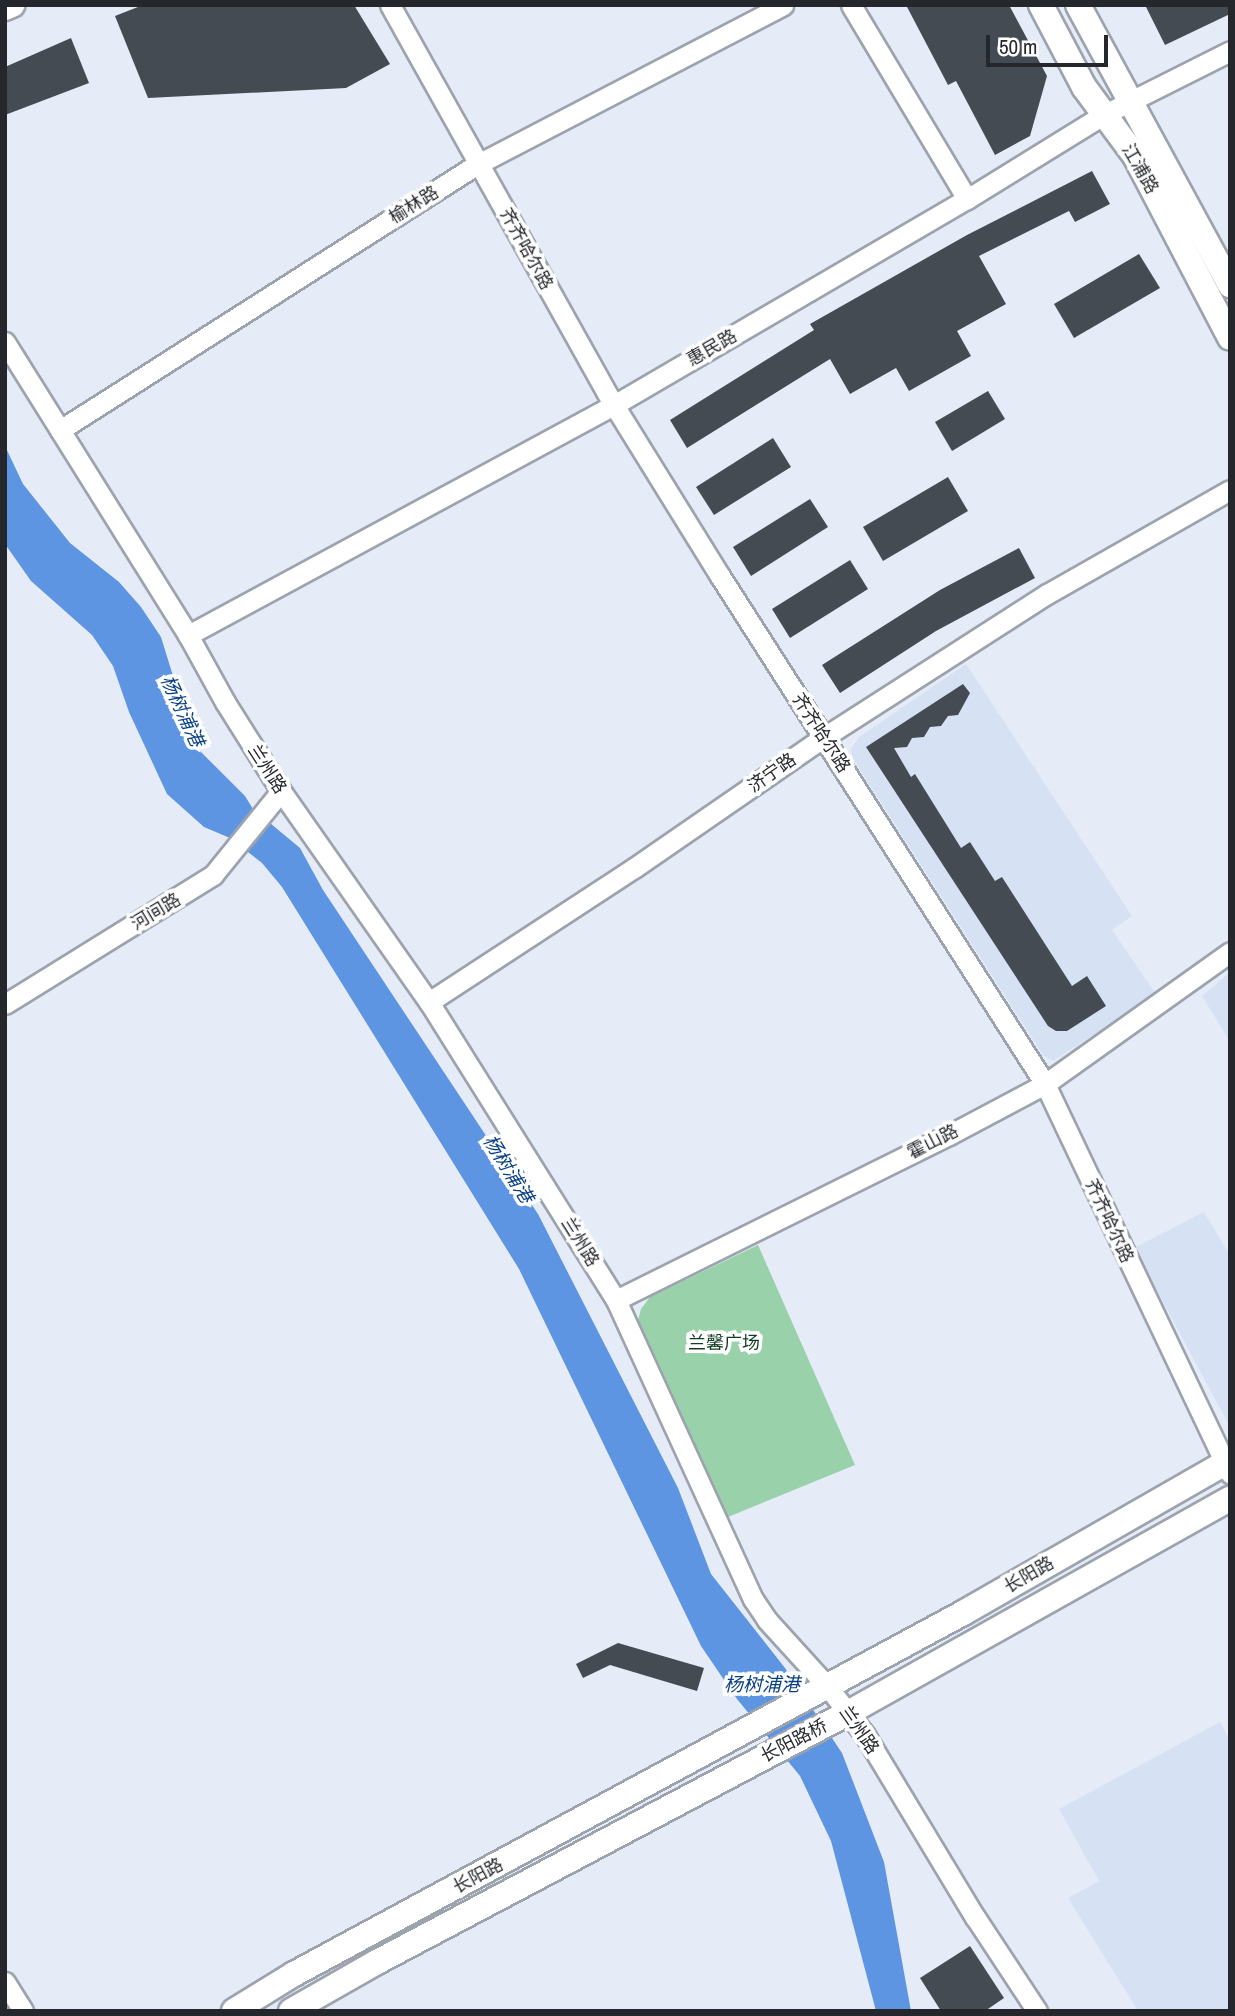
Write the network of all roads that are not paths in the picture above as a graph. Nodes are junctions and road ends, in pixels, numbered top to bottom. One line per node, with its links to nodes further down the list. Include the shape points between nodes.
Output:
1 (12, 5): 7 (main road)
2 (390, 5): 11 (street, 齐齐哈尔路)
3 (783, 5): 11 (street, 榆林路)
4 (851, 5): 12 (street)
5 (1041, 5): 10 (main road, 江浦路)
6 (1077, 5): 9 (main road, 江浦路)
7 (5, 8)
8 (1230, 51): 9 (street, 惠民路)
9 (1128, 101): 10 (street, 惠民路); 13 (main road, 江浦路)
10 (1103, 115): 12 (street, 惠民路); 14 (main road, 江浦路, via 1135,156)
11 (478, 164): 16 (street, 齐齐哈尔路); 17 (street, 榆林路)
12 (967, 199): 16 (street, 惠民路)
13 (1230, 285)
14 (1230, 338)
15 (5, 342): 17 (street, 兰州路)
16 (614, 405): 19 (street, 惠民路); 20 (street, 齐齐哈尔路)
17 (60, 430): 19 (street, 兰州路)
18 (1230, 489): 20 (street, 济宁路, via 1047,594)
19 (188, 635): 21 (street, 兰州路)
20 (824, 737): 23 (street, 济宁路); 25 (street, 齐齐哈尔路)
21 (281, 791): 23 (street, 兰州路); 24 (street, 河间路, via 219,869 201,884)
22 (1230, 952): 25 (street, 霍山路)
23 (429, 1002): 26 (street, 兰州路)
24 (5, 1004)
25 (1045, 1084): 26 (street, 霍山路); 27 (street, 齐齐哈尔路)
26 (616, 1300): 29 (street, 兰州路, via 753,1599 766,1620)
27 (1228, 1465): 29 (main road, 长阳路)
28 (1230, 1499): 30 (main road, 长阳路)
29 (828, 1687): 30 (street, 兰州路); 31 (main road, 长阳路桥)
30 (848, 1713): 32 (main road, 长阳路桥); 37 (street, 兰州路)
31 (723, 1744): 35 (main road, 长阳路)
32 (739, 1770): 36 (main road, 长阳路)
33 (5, 1982): 34 (street)
34 (23, 2011)
35 (234, 2011)
36 (291, 2011)
37 (1037, 2011)

